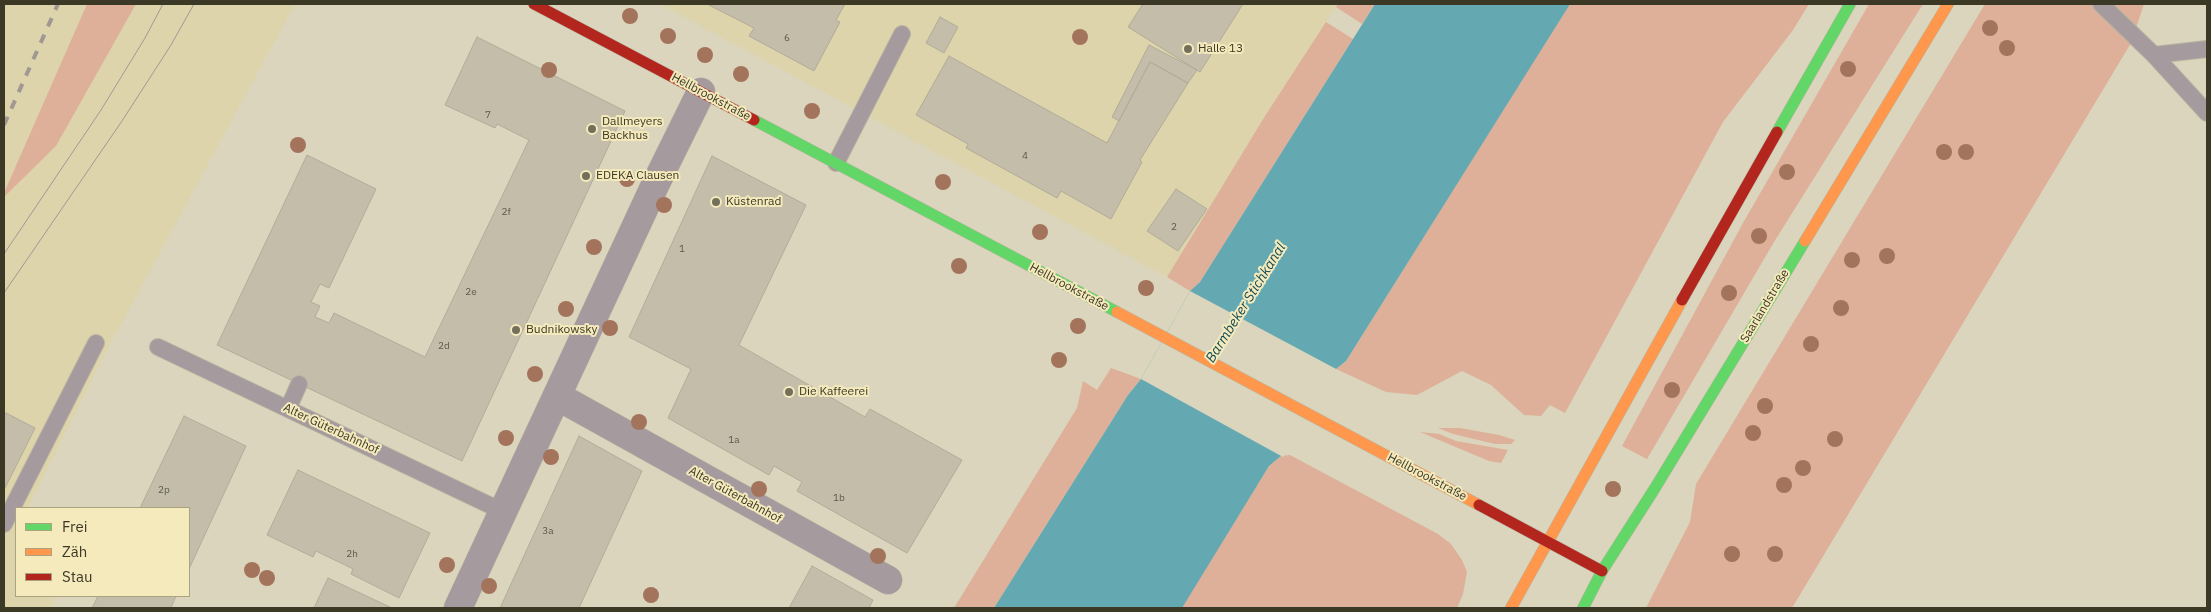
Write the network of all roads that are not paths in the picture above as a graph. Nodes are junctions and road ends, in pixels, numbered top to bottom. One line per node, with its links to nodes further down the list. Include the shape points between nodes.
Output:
1 (534, 4): 8 (main road, Hellbrookstraße)
2 (1850, 4): 18 (main road)
3 (1948, 4): 19 (main road, Saarlandstraße)
4 (2101, 4): 7 (lane)
5 (902, 34): 10 (lane)
6 (2207, 49): 7 (lane)
7 (2154, 55): 9 (lane)
8 (701, 92): 10 (main road, Hellbrookstraße); 14 (street)
9 (2207, 113)
10 (836, 163): 18 (main road, Hellbrookstraße)
11 (96, 343): 17 (lane)
12 (158, 347): 15 (lane, Alter Güterbahnhof)
13 (299, 384): 15 (lane)
14 (557, 396): 16 (street); 20 (street, Alter Güterbahnhof)
15 (288, 409): 16 (lane, Alter Güterbahnhof)
16 (504, 512): 21 (street)
17 (4, 524)
18 (1548, 542): 19 (main road, Hellbrookstraße); 22 (main road)
19 (1602, 571): 23 (main road, Saarlandstraße)
20 (888, 580)
21 (458, 608)
22 (1511, 608)
23 (1583, 608)

